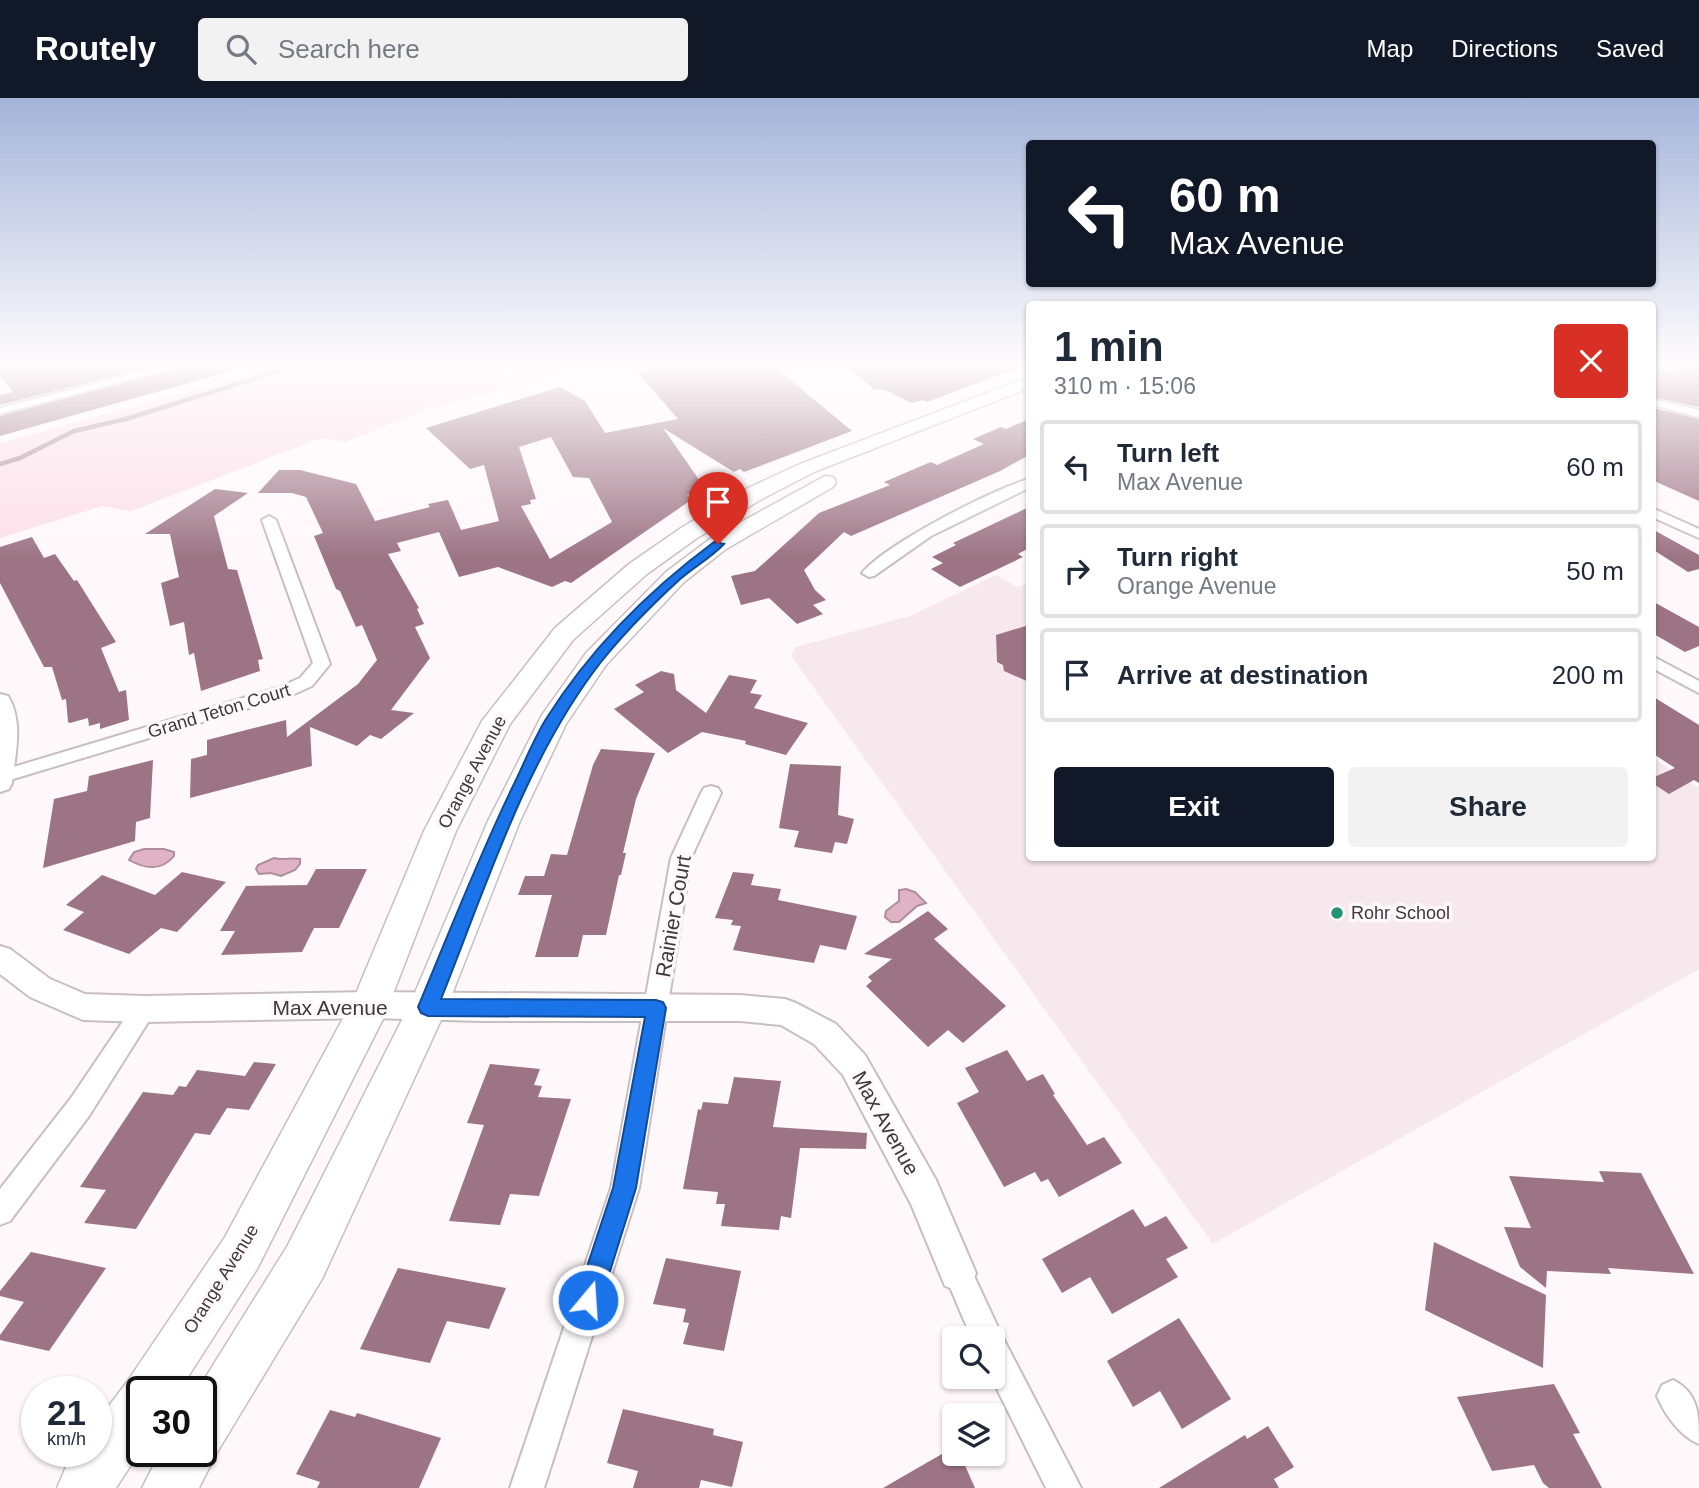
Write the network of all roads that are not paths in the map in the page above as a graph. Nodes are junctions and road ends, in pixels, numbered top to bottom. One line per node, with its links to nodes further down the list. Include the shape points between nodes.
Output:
1 (927, 430): 14 (main road, Orange Avenue, via 807,468 754,494 638,569 564,634 497,721 440,831)
2 (929, 430): 15 (main road, Orange Avenue, via 778,507 718,544 675,577 596,659 552,722 527,771)
3 (1026, 484): 7 (street, via 932,528)
4 (1656, 514): 6 (street)
5 (269, 520): 11 (street, Grand Teton Court, via 322,664 306,682)
6 (1699, 534)
7 (869, 573)
8 (1656, 663): 9 (street)
9 (1699, 688)
10 (0, 701): 11 (street, via 7,730)
11 (1, 780)
12 (711, 793): 16 (street, Rainier Court, via 681,858)
13 (0, 958): 17 (street, Max Avenue, via 40,988 83,1007)
14 (370, 1005): 15 (street, Max Avenue); 17 (street, Max Avenue); 22 (main road, Orange Avenue, via 241,1253)
15 (428, 1007): 16 (street, Max Avenue); 24 (main road, Orange Avenue, via 305,1262)
16 (656, 1008): 19 (street, Max Avenue, via 740,1007 785,1012 825,1034 854,1065 895,1137); 30 (street, Rainier Court, via 625,1188)
17 (144, 1009): 18 (street, via 80,1107)
18 (0, 1211)
19 (958, 1273): 20 (street, Max Avenue)
20 (982, 1326)
21 (1005, 1371): 31 (street)
22 (159, 1376)
23 (1673, 1396): 26 (street)
24 (217, 1408)
25 (126, 1426): 28 (main road)
26 (1699, 1427)
27 (181, 1467): 29 (main road)
28 (84, 1488)
29 (169, 1488)
30 (527, 1488)
31 (1065, 1488)

